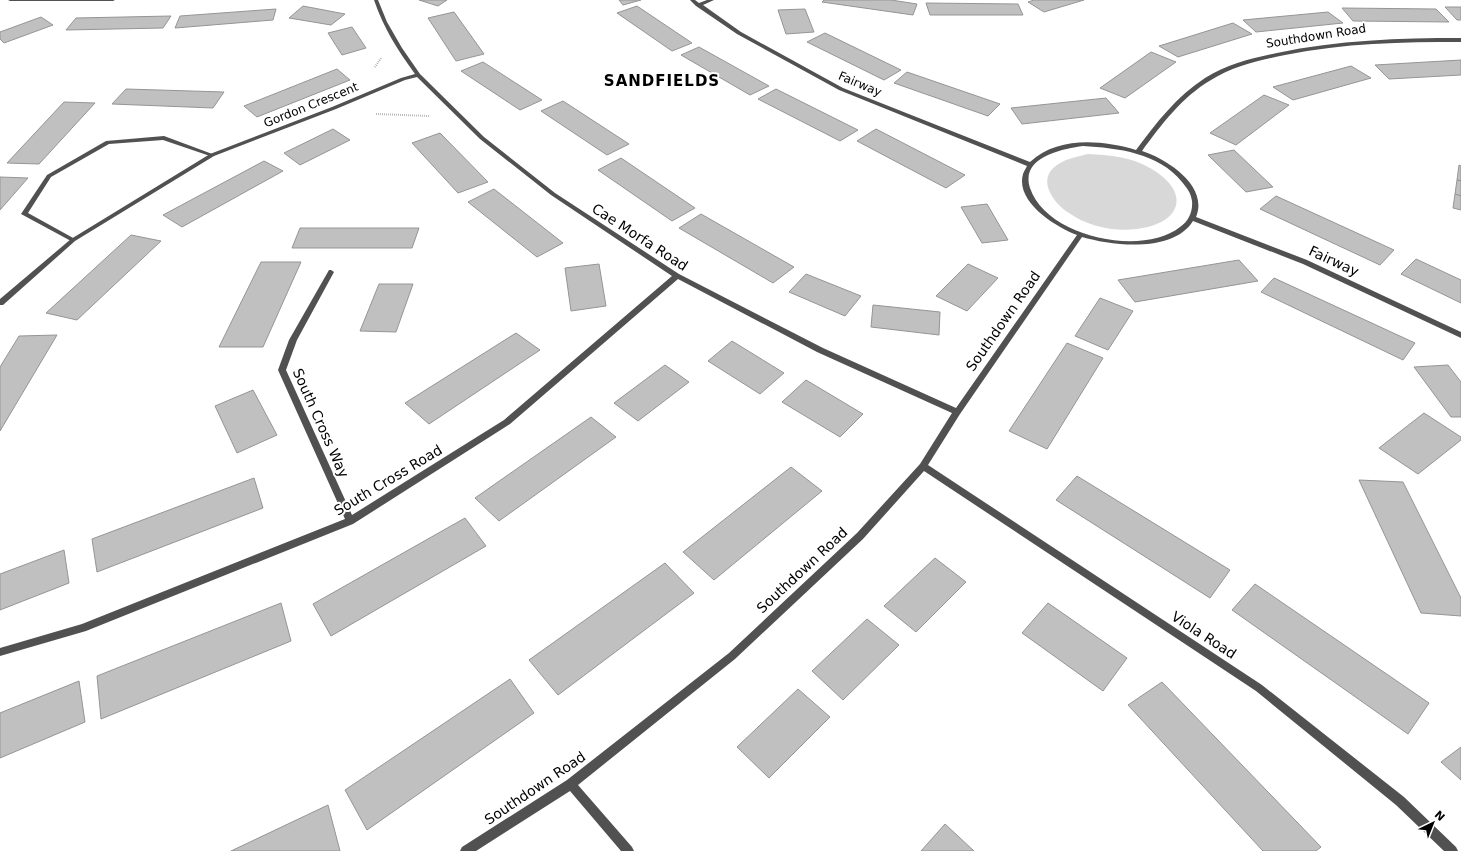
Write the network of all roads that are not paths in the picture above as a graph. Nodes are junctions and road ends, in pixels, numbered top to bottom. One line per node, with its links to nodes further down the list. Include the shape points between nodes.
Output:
1 (10, 0): 2 (street)
2 (113, 0)
3 (376, 0): 8 (street, Cae Morfa Road, via 384,22)
4 (692, 0): 6 (street, Fairway)
5 (712, 0): 6 (street)
6 (698, 5): 11 (street, Fairway, via 746,37 841,89)
7 (1461, 40): 9 (street, Southdown Road, via 1347,42 1258,58 1228,68 1200,84 1181,100)
8 (418, 75): 10 (street, Gordon Crescent); 16 (street, Cae Morfa Road, via 482,138 553,194)
9 (1138, 152): 11 (street, via 1120,147 1083,144 1066,146 1051,150); 12 (street, via 1157,160 1186,181 1196,206)
10 (212, 155): 14 (street, Gordon Crescent); 14 (street, via 164,138 108,142 48,176 24,214)
11 (1031, 165): 13 (street, via 1026,176 1026,189 1032,201 1044,214)
12 (1192, 218): 13 (street, via 1183,229 1169,237 1150,242 1128,243); 18 (street, Fairway, via 1305,262)
13 (1081, 234): 19 (street, Southdown Road)
14 (73, 240): 17 (street, Gordon Crescent)
15 (331, 272): 21 (street, South Cross Way, via 293,340 282,370)
16 (677, 276): 19 (street, Cae Morfa Road, via 820,350); 21 (street, South Cross Road, via 507,422)
17 (0, 303)
18 (1461, 335)
19 (957, 412): 20 (street, Southdown Road)
20 (923, 466): 23 (street, Southdown Road, via 860,536 732,656); 26 (street, Viola Road, via 1259,688 1400,801)
21 (350, 521): 22 (street, South Cross Road, via 83,628)
22 (0, 652)
23 (571, 784): 24 (street, Southdown Road); 25 (street)
24 (466, 851)
25 (628, 851)
26 (1452, 851)

